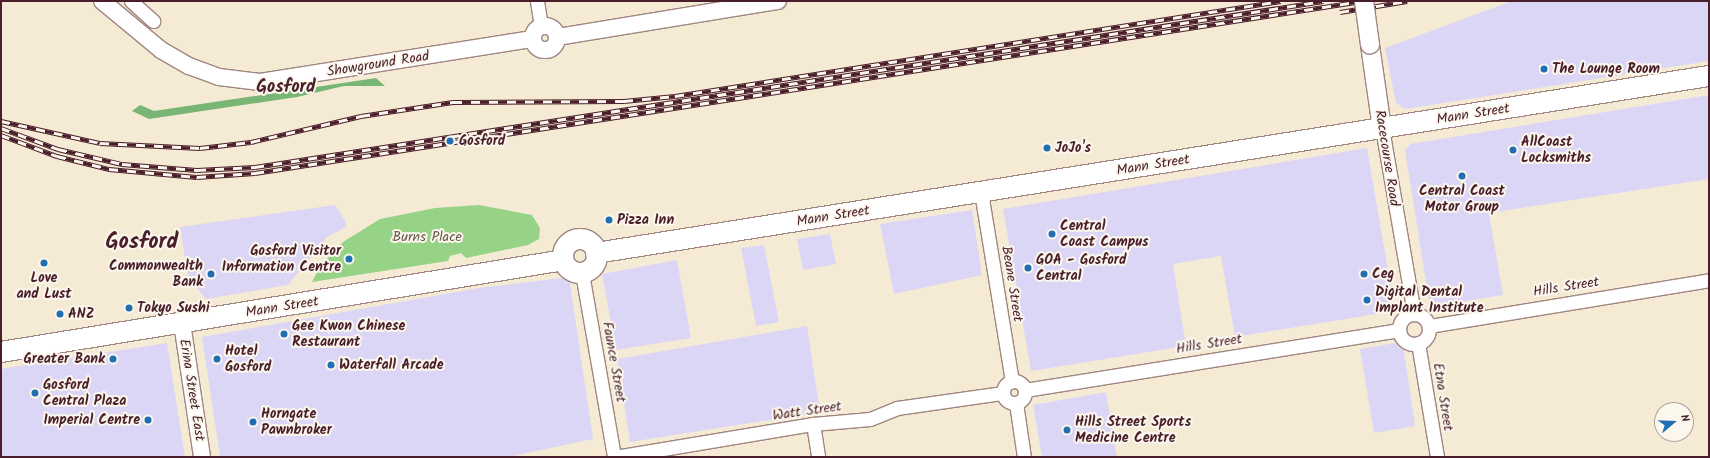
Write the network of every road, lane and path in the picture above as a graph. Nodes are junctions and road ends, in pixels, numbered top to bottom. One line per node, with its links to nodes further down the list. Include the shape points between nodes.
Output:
1 (102, 1): 7 (street, Showground Road, via 161,50 189,66 219,77 260,82)
2 (131, 1): 6 (street)
3 (537, 1): 7 (street)
4 (778, 1): 7 (street, via 557,37 548,49 540,49)
5 (1364, 1): 9 (main road, Racecourse Road, bridge)
6 (153, 21)
7 (537, 32)
8 (1709, 76): 9 (main road, Mann Street)
9 (1382, 128): 10 (main road, Mann Street); 15 (street, Racecourse Road)
10 (981, 192): 11 (main road, Mann Street); 21 (street, Beane Street)
11 (596, 253): 12 (main road, via 587,241 576,240 567,245); 13 (main road, via 594,264)
12 (564, 260): 13 (main road, via 572,271); 16 (main road, Mann Street)
13 (582, 273): 27 (street, Faunce Street)
14 (1709, 280): 17 (street, Hills Street)
15 (1414, 314): 17 (street, via 1425,318); 18 (street, via 1405,317)
16 (182, 323): 20 (main road, Mann Street); 26 (street, Erina Street East)
17 (1429, 326): 19 (street, via 1428,334)
18 (1399, 330): 19 (street, via 1406,341); 22 (street, Hills Street)
19 (1418, 343): 30 (street, Etna Street)
20 (1, 352)
21 (1012, 381): 22 (street, via 1018,382); 23 (street, via 1006,384)
22 (1025, 390): 24 (street, via 1022,400)
23 (1003, 394): 24 (street, via 1008,402); 25 (street, Watt Street, via 897,408 870,419)
24 (1016, 403): 29 (street)
25 (813, 424): 27 (street, Watt Street); 28 (street)
26 (202, 457)
27 (614, 457)
28 (818, 457)
29 (1024, 457)
30 (1437, 457)

